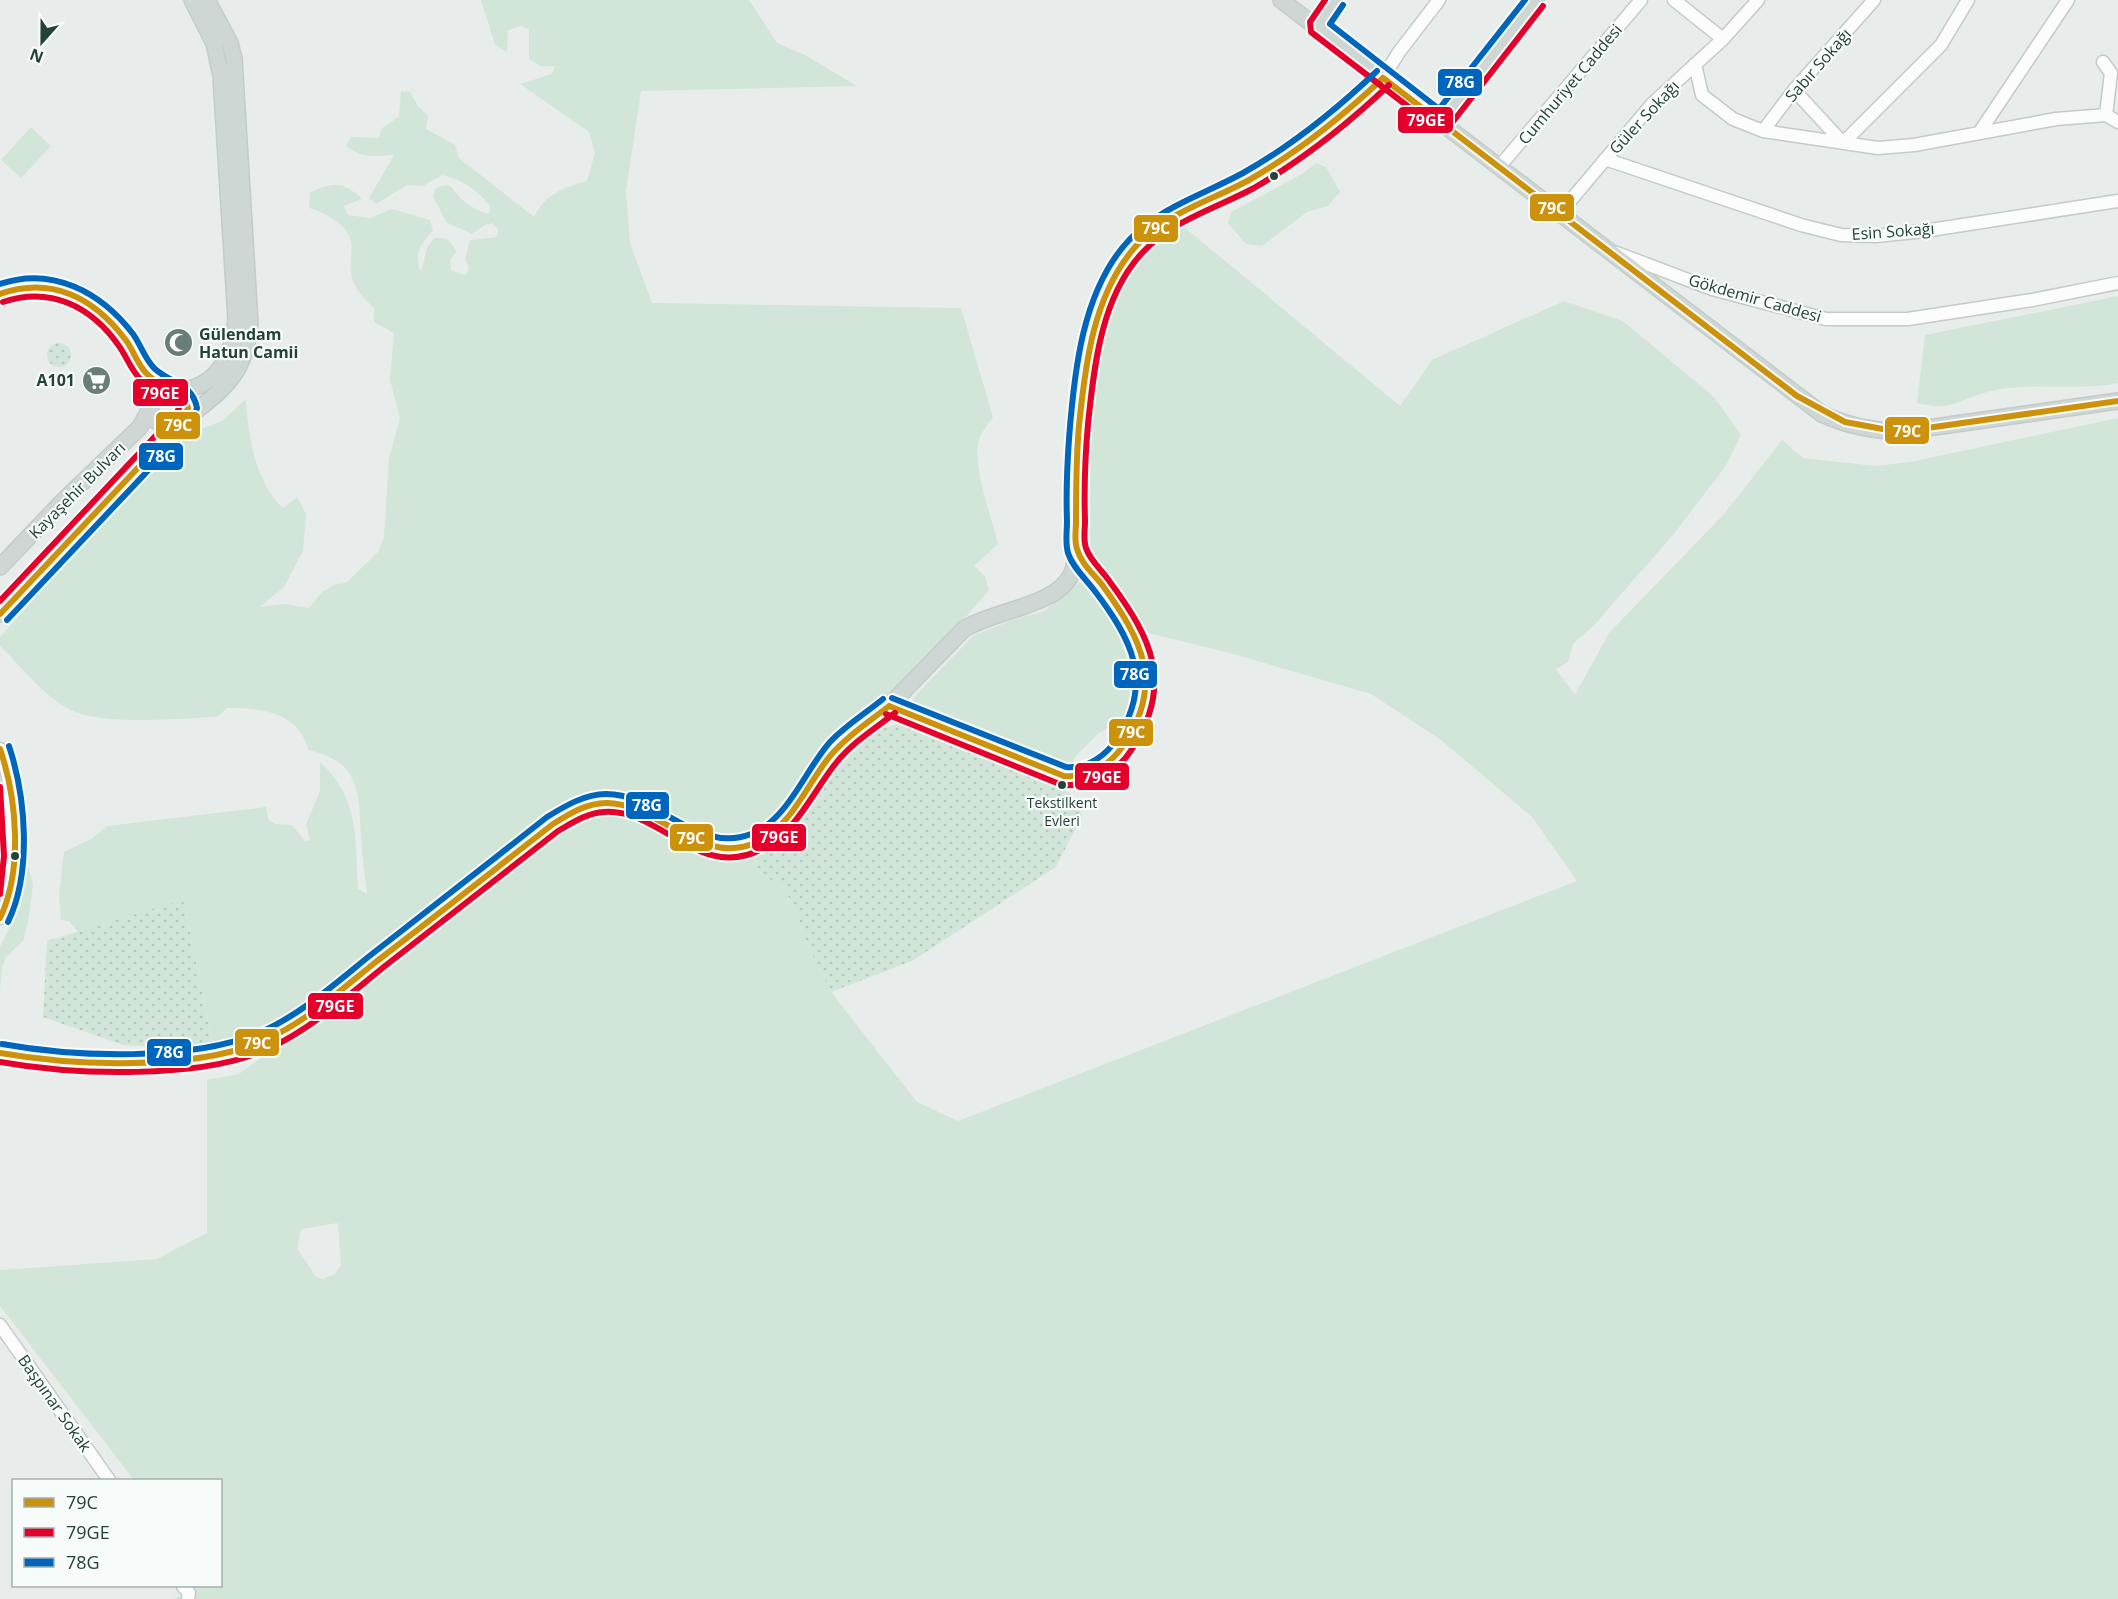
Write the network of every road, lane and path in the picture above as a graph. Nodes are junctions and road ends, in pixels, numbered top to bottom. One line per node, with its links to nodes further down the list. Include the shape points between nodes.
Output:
1 (1281, 0): 12 (main road, Gökdemir Caddesi)
2 (1336, 0): 12 (main road)
3 (1439, 0): 16 (street)
4 (1536, 0): 19 (main road)
5 (1641, 0): 25 (street, Cumhuriyet Caddesi)
6 (1674, 0): 13 (street)
7 (1758, 0): 13 (street, Güler Sokağı)
8 (1874, 0): 17 (street, Sabır Sokağı)
9 (1968, 0): 23 (street, via 1941,45)
10 (2068, 0): 22 (street)
11 (196, 2): 32 (main road, via 214,43 221,76 236,319 229,356 219,372 209,381); 35 (main road, Kayaşehir Bulvarı, via 230,43 234,59 250,323 244,358 228,386)
12 (1318, 26): 16 (main road, Gökdemir Caddesi)
13 (1723, 39): 15 (street, Güler Sokağı)
14 (2103, 62): 18 (street, via 2111,73)
15 (1695, 64): 21 (street, via 1702,95 1733,119); 24 (street, Güler Sokağı, via 1652,104)
16 (1383, 78): 19 (main road, Gökdemir Caddesi); 36 (main road, via 1340,120 1294,153 1151,232 1120,267 1107,289 1083,390 1077,457)
17 (1794, 90): 21 (street, Sabır Sokağı); 23 (street)
18 (2106, 115): 20 (street); 22 (street, via 2056,119)
19 (1441, 122): 25 (main road, Gökdemir Caddesi)
20 (2118, 122)
21 (1763, 131): 23 (street)
22 (1979, 133): 23 (street, via 1878,148)
23 (1843, 143)
24 (1605, 159): 26 (street, Esin Sokağı, via 1841,235 1924,231); 27 (street, Güler Sokağı)
25 (1499, 167): 27 (main road, Gökdemir Caddesi)
26 (2118, 201)
27 (1560, 213): 28 (main road, Gökdemir Caddesi)
28 (1610, 250): 29 (street, Gökdemir Caddesi, via 1712,289 1826,319 1908,319); 33 (main road, Gökdemir Caddesi, via 1797,396 1822,414 1844,423 1899,432)
29 (2118, 283)
30 (0, 294): 31 (street, via 31,285 74,296 113,323)
31 (145, 373): 32 (street); 34 (street)
32 (175, 390): 34 (main road, via 159,392); 35 (main road, via 187,402 187,414)
33 (2118, 401)
34 (150, 408): 35 (main road, via 154,420 164,426); 37 (main road, Kayaşehir Bulvarı, via 140,428)
35 (180, 423): 38 (main road, Kayaşehir Bulvarı)
36 (1077, 552): 39 (main road, via 1072,574 1062,587 1038,602 999,612 964,629); 39 (main road, via 1130,624 1145,661 1148,693 1143,712 1133,734 1104,765 1077,778 1050,772)
37 (0, 567)
38 (0, 614)
39 (889, 706): 42 (main road, via 840,746 774,832 755,843 736,848 698,843 621,804 589,806 553,824 320,1006 282,1031 243,1049 198,1060 164,1062 41,1060)
40 (0, 748): 41 (street, via 10,784 12,818 11,886)
41 (0, 918)
42 (0, 1053)
43 (0, 1325): 44 (street, Başpınar Sokak)
44 (109, 1479)

